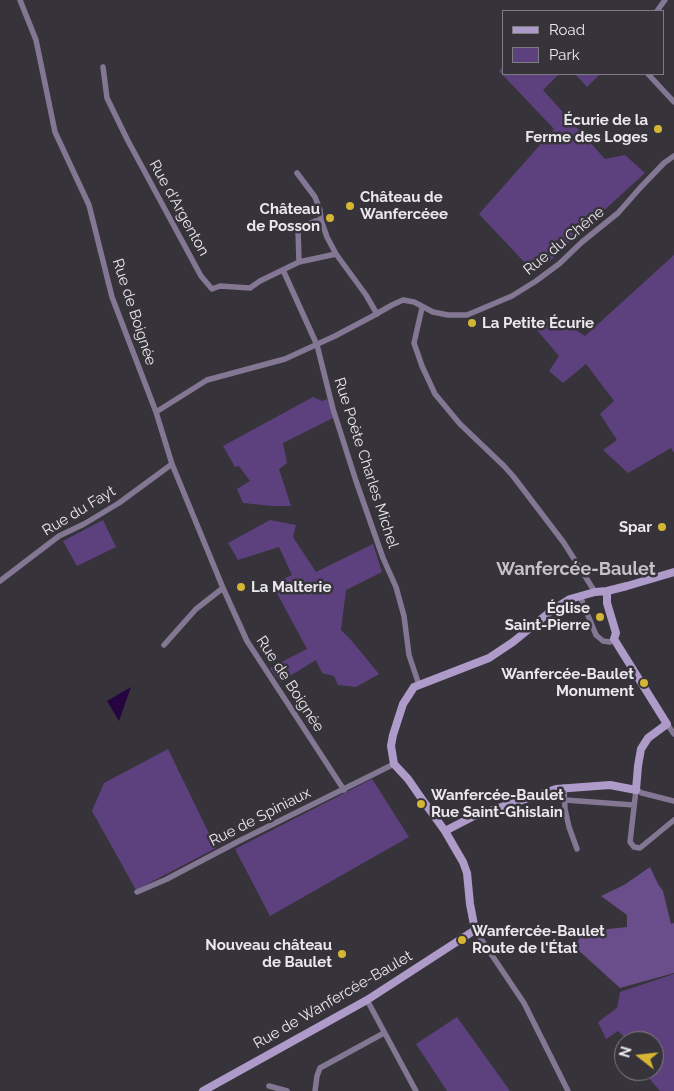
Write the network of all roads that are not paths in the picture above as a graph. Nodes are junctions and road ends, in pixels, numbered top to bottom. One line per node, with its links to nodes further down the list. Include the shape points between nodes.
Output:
1 (20, 0): 14 (street, Rue de Boignée, via 36,40 54,132 89,204 112,297)
2 (103, 67): 10 (street, Rue d'Argenton, via 107,98 127,139 201,276 212,289 220,286 250,288)
3 (649, 75): 4 (street)
4 (674, 102)
5 (674, 156): 11 (street, Rue du Chêne, via 618,213 559,264 512,296 467,315 448,315)
6 (297, 173): 7 (street, via 315,197)
7 (320, 220): 8 (street); 9 (street, via 298,229)
8 (336, 254): 9 (street); 12 (street)
9 (299, 262): 10 (street)
10 (282, 270): 13 (street, Rue Poète Charles Michel)
11 (422, 308): 12 (street, Rue du Chêne, via 403,300); 20 (street, via 414,343 435,394 460,424 509,471)
12 (377, 314): 13 (street)
13 (317, 345): 14 (street, via 285,360 207,380); 24 (street, Rue Poète Charles Michel, via 356,481 396,587 409,655)
14 (156, 412): 15 (street, Rue de Boignée)
15 (172, 464): 17 (street, Rue du Fayt, via 119,503 58,536); 18 (street, Rue de Boignée)
16 (671, 572): 19 (main road)
17 (0, 581)
18 (223, 588): 23 (street, via 196,609); 29 (street, Rue de Boignée, via 247,641)
19 (606, 591): 20 (main road); 22 (main road, via 616,633)
20 (595, 592): 21 (main road)
21 (580, 596): 22 (street, via 596,635 610,642); 24 (main road, via 551,610 489,658)
22 (614, 639): 25 (main road)
23 (164, 645)
24 (419, 685): 27 (main road, via 403,704 396,723 391,746)
25 (667, 724): 26 (street); 30 (main road, via 648,738 641,749)
26 (674, 734)
27 (394, 764): 29 (street, Rue de Spiniaux); 35 (main road)
28 (564, 787): 30 (main road, via 610,785); 31 (street); 35 (main road, via 474,816)
29 (344, 790): 37 (street, Rue de Spiniaux)
30 (636, 790): 32 (street); 33 (street)
31 (565, 800): 33 (street); 36 (street, via 569,827)
32 (674, 801)
33 (634, 805): 34 (street, via 630,842 634,847 640,848)
34 (674, 820)
35 (445, 831): 38 (main road, via 466,868)
36 (577, 849)
37 (137, 892)
38 (475, 930): 39 (main road, Rue de Wanfercée-Baulet); 46 (street, via 524,1003)
39 (367, 1000): 40 (street); 42 (main road, Rue de Wanfercée-Baulet)
40 (384, 1033): 44 (street, via 320,1068); 45 (street)
41 (269, 1086): 43 (street)
42 (203, 1091)
43 (287, 1091)
44 (314, 1091)
45 (416, 1091)
46 (568, 1091)

